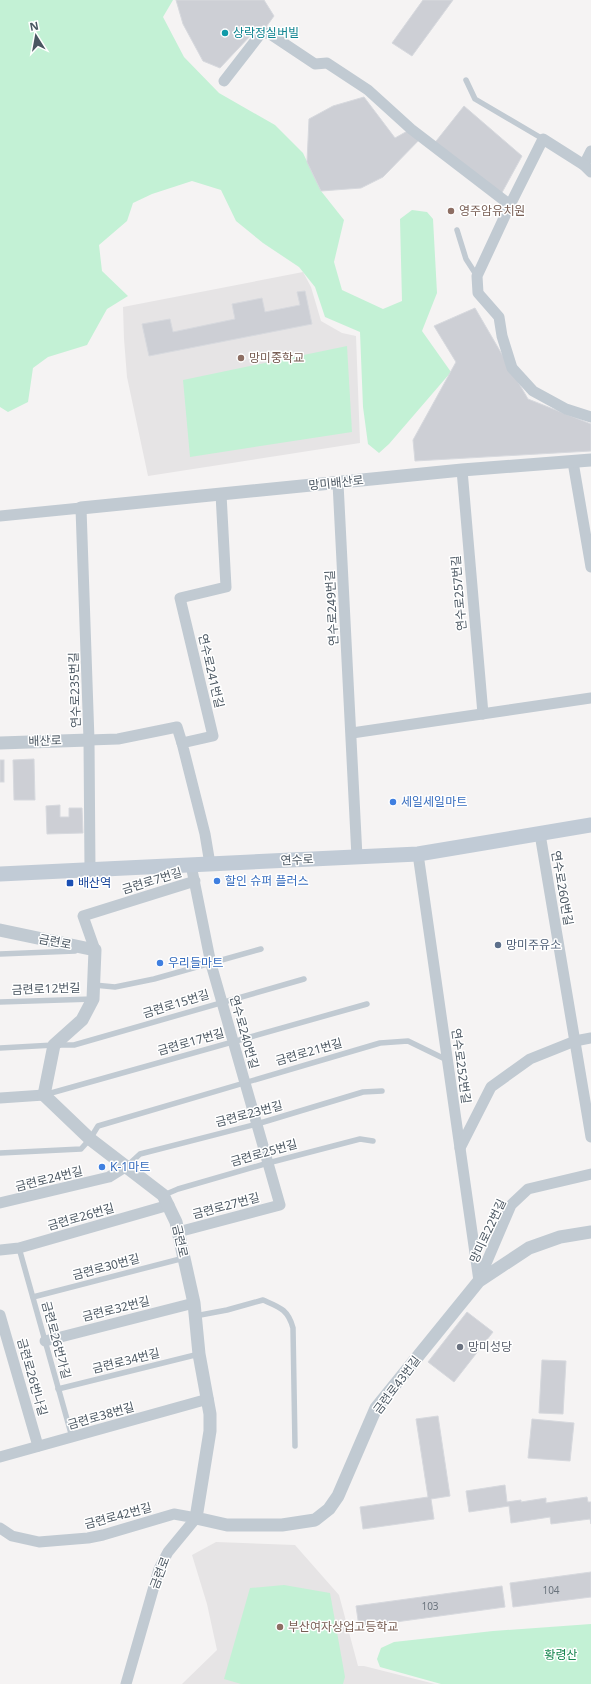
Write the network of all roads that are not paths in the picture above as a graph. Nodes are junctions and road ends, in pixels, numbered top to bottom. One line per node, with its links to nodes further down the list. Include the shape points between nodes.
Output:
1 (466, 80): 3 (lane, via 475,99)
2 (224, 82): 6 (street, via 262,32 270,34 315,64 327,63 368,90 411,129)
3 (542, 139): 5 (street); 6 (street)
4 (591, 151): 5 (street)
5 (587, 168)
6 (510, 205): 8 (street)
7 (458, 230): 8 (lane, via 466,259)
8 (478, 276): 9 (street, via 478,293 499,318 512,368 533,391 566,409)
9 (591, 417)
10 (591, 460): 11 (street, 망미배산로)
11 (573, 462): 12 (street, 망미배산로); 17 (street)
12 (462, 470): 13 (street, 망미배산로); 19 (street, 연수로257번길)
13 (338, 482): 14 (street, 망미배산로); 20 (street, 연수로249번길)
14 (221, 494): 15 (street, 망미배산로); 23 (street, 연수로241번길, via 226,587 180,598 213,736)
15 (81, 508): 16 (street); 21 (street, 연수로235번길)
16 (0, 516)
17 (591, 567)
18 (591, 698): 19 (street)
19 (483, 714): 20 (street)
20 (352, 733): 27 (street, 연수로249번길)
21 (89, 740): 22 (street, 배산로); 23 (street, via 118,739 177,727); 30 (street, 연수로235번길)
22 (0, 743)
23 (182, 743): 28 (street)
24 (591, 825): 25 (main road, 연수로)
25 (540, 834): 26 (main road, 연수로); 46 (street, 연수로260번길)
26 (418, 854): 27 (main road, 연수로); 49 (street, 연수로252번길)
27 (357, 857): 28 (main road, 연수로)
28 (210, 864): 29 (main road, 연수로)
29 (191, 865): 30 (main road, 연수로); 32 (street, 연수로240번길)
30 (90, 870): 31 (main road, 연수로)
31 (0, 874)
32 (195, 881): 35 (street, 금련로7번길, via 82,916); 37 (street, 연수로240번길)
33 (0, 930): 35 (street, 금련로)
34 (261, 949): 37 (lane)
35 (95, 950): 36 (lane); 39 (street)
36 (0, 954)
37 (211, 964): 39 (lane, via 114,987); 42 (street, 연수로240번길)
38 (304, 979): 42 (lane, 금련로15번길)
39 (94, 985): 40 (street)
40 (93, 999): 41 (lane, 금련로12번길); 47 (street, via 82,1020)
41 (0, 1002)
42 (222, 1002): 45 (street, 연수로240번길); 47 (lane, 금련로15번길, via 98,1040 74,1045)
43 (367, 1004): 45 (lane, 금련로17번길)
44 (591, 1038): 46 (street)
45 (233, 1041): 50 (street, 연수로240번길); 52 (lane, 금련로17번길)
46 (575, 1041): 55 (street, 연수로260번길); 58 (street, via 530,1059 491,1087)
47 (54, 1045): 48 (lane, 금련로15번길); 52 (street)
48 (0, 1048)
49 (448, 1060): 50 (lane, 금련로21번길, via 408,1041 380,1043); 58 (street, 연수로252번길)
50 (245, 1082): 54 (street, 연수로240번길); 56 (lane, 금련로21번길, via 98,1126)
51 (382, 1091): 54 (lane, 금련로23번길, via 363,1092)
52 (44, 1095): 53 (street); 56 (street)
53 (0, 1098)
54 (257, 1124): 60 (street, 연수로240번길); 61 (lane, 금련로23번길, via 140,1154)
55 (591, 1137)
56 (90, 1140): 59 (lane, via 81,1149); 61 (street)
57 (373, 1141): 60 (lane, 금련로25번길, via 360,1139)
58 (460, 1148): 71 (street, 연수로252번길)
59 (0, 1152)
60 (268, 1163): 63 (lane, 금련로25번길, via 178,1189); 65 (street, 연수로240번길)
61 (126, 1167): 63 (street); 64 (street, 금련로24번길, via 109,1177)
62 (591, 1174): 71 (street, 망미로22번길, via 528,1189 511,1205)
63 (166, 1200): 66 (street, 금련로); 68 (street, 금련로26번길)
64 (0, 1203)
65 (280, 1205): 66 (street, 금련로27번길)
66 (178, 1232): 70 (street, 금련로)
67 (591, 1232): 71 (street, 금련로43번길, via 560,1237 529,1248)
68 (19, 1248): 69 (street, 금련로26번길); 72 (lane, 금련로26번가길)
69 (0, 1250)
70 (184, 1258): 72 (lane, 금련로30번길); 73 (street, 금련로)
71 (479, 1281): 83 (street, 금련로43번길, via 376,1408 338,1496 329,1509 315,1520 282,1525 227,1526)
72 (33, 1297): 75 (lane, 금련로26번가길)
73 (195, 1309): 75 (street, 금련로32번길); 76 (street, 금련로); 81 (lane, via 227,1310 263,1300 282,1309 290,1317 293,1328)
74 (0, 1315): 80 (street, 금련로26번나길)
75 (45, 1341): 77 (lane, 금련로26번가길)
76 (199, 1354): 77 (lane, 금련로34번길); 78 (street, 금련로)
77 (58, 1389): 79 (lane, 금련로26번가길)
78 (208, 1399): 79 (street, 금련로38번길); 83 (street, 금련로, via 210,1431)
79 (72, 1437): 80 (street, 금련로38번길)
80 (38, 1446): 82 (street, 금련로38번길)
81 (295, 1446)
82 (0, 1457)
83 (196, 1518): 84 (street, 금련로42번길, via 174,1514 103,1536 38,1542 12,1536); 85 (street, 금련로, via 168,1552 159,1569)
84 (0, 1528)
85 (126, 1684)

